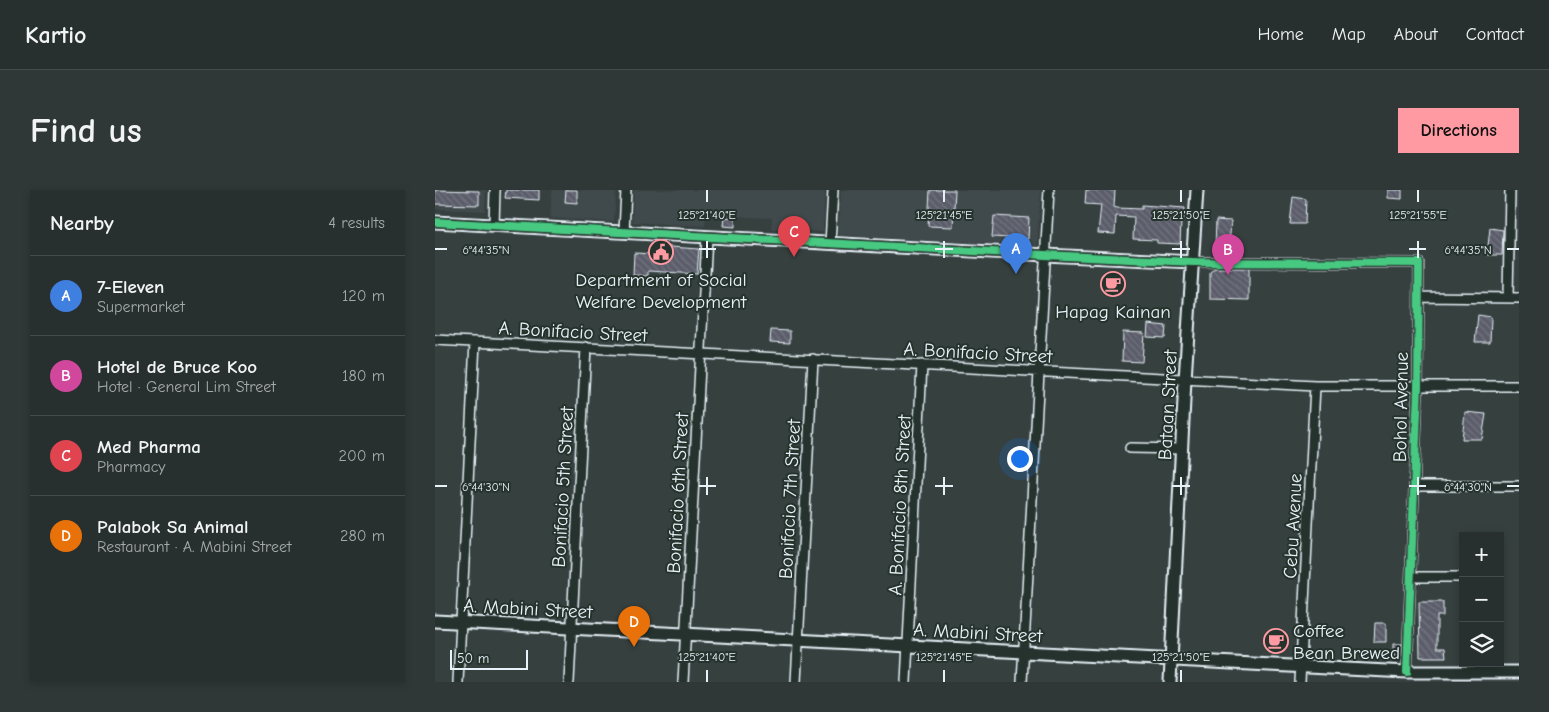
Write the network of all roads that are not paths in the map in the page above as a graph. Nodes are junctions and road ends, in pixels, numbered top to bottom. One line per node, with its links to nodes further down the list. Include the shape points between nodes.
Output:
1 (495, 190): 8 (street)
2 (626, 190): 9 (street)
3 (833, 190): 11 (street)
4 (1049, 190): 12 (street)
5 (1197, 190): 13 (street, Bataan Street)
6 (1510, 190): 15 (street)
7 (435, 222): 8 (street)
8 (494, 225): 9 (street)
9 (624, 232): 10 (street)
10 (707, 237): 11 (street); 20 (street, Bonifacio 6th Street)
11 (829, 244): 12 (street)
12 (1045, 255): 13 (street); 23 (street)
13 (1193, 262): 14 (street, Bohol Avenue, via 1419,263); 24 (street, Bataan Street)
14 (1419, 297): 15 (street); 27 (street, Bohol Avenue)
15 (1508, 297): 16 (street)
16 (1519, 298)
17 (435, 340): 18 (street, A. Bonifacio Street)
18 (475, 342): 19 (street, A. Bonifacio Street); 35 (street)
19 (586, 348): 20 (street, A. Bonifacio Street); 36 (street, Bonifacio 5th Street)
20 (701, 353): 21 (street, A. Bonifacio Street); 37 (street, Bonifacio 6th Street)
21 (813, 359): 22 (street, A. Bonifacio Street); 38 (street, Bonifacio 7th Street)
22 (922, 365): 23 (street, A. Bonifacio Street); 39 (street, A. Bonifacio 8th Street)
23 (1039, 371): 24 (street, A. Bonifacio Street); 40 (street)
24 (1185, 380): 25 (street, A. Bonifacio Street); 29 (street, Bataan Street)
25 (1315, 386): 27 (street, A. Bonifacio Street); 42 (street, Cebu Avenue)
26 (1519, 386): 27 (street, A. Bonifacio Street)
27 (1418, 387): 30 (street, Bohol Avenue)
28 (1130, 448): 29 (street)
29 (1182, 449): 41 (street, Bataan Street)
30 (1415, 486): 31 (street); 32 (street, Bohol Avenue)
31 (1519, 486)
32 (1412, 577): 33 (street); 43 (street, Bohol Avenue)
33 (1459, 577)
34 (435, 620): 35 (street, A. Mabini Street)
35 (460, 622): 36 (street, A. Mabini Street); 46 (street)
36 (571, 628): 37 (street, A. Mabini Street); 47 (street, Bonifacio 5th Street)
37 (685, 634): 38 (street, A. Mabini Street); 48 (street, Bonifacio 6th Street)
38 (798, 640): 39 (street, A. Mabini Street); 49 (street, Bonifacio 7th Street)
39 (908, 646): 40 (street, A. Mabini Street); 50 (street, A. Bonifacio 8th Street)
40 (1023, 652): 41 (street, A. Mabini Street); 51 (street)
41 (1171, 660): 42 (street, A. Mabini Street); 52 (street, Bataan Street)
42 (1301, 667): 43 (street, A. Mabini Street); 53 (street, Cebu Avenue)
43 (1407, 672): 45 (street, A. Mabini Street)
44 (1519, 672): 45 (street, A. Mabini Street)
45 (1461, 677)
46 (458, 682)
47 (569, 682)
48 (683, 682)
49 (796, 682)
50 (906, 682)
51 (1022, 682)
52 (1170, 682)
53 (1300, 682)

